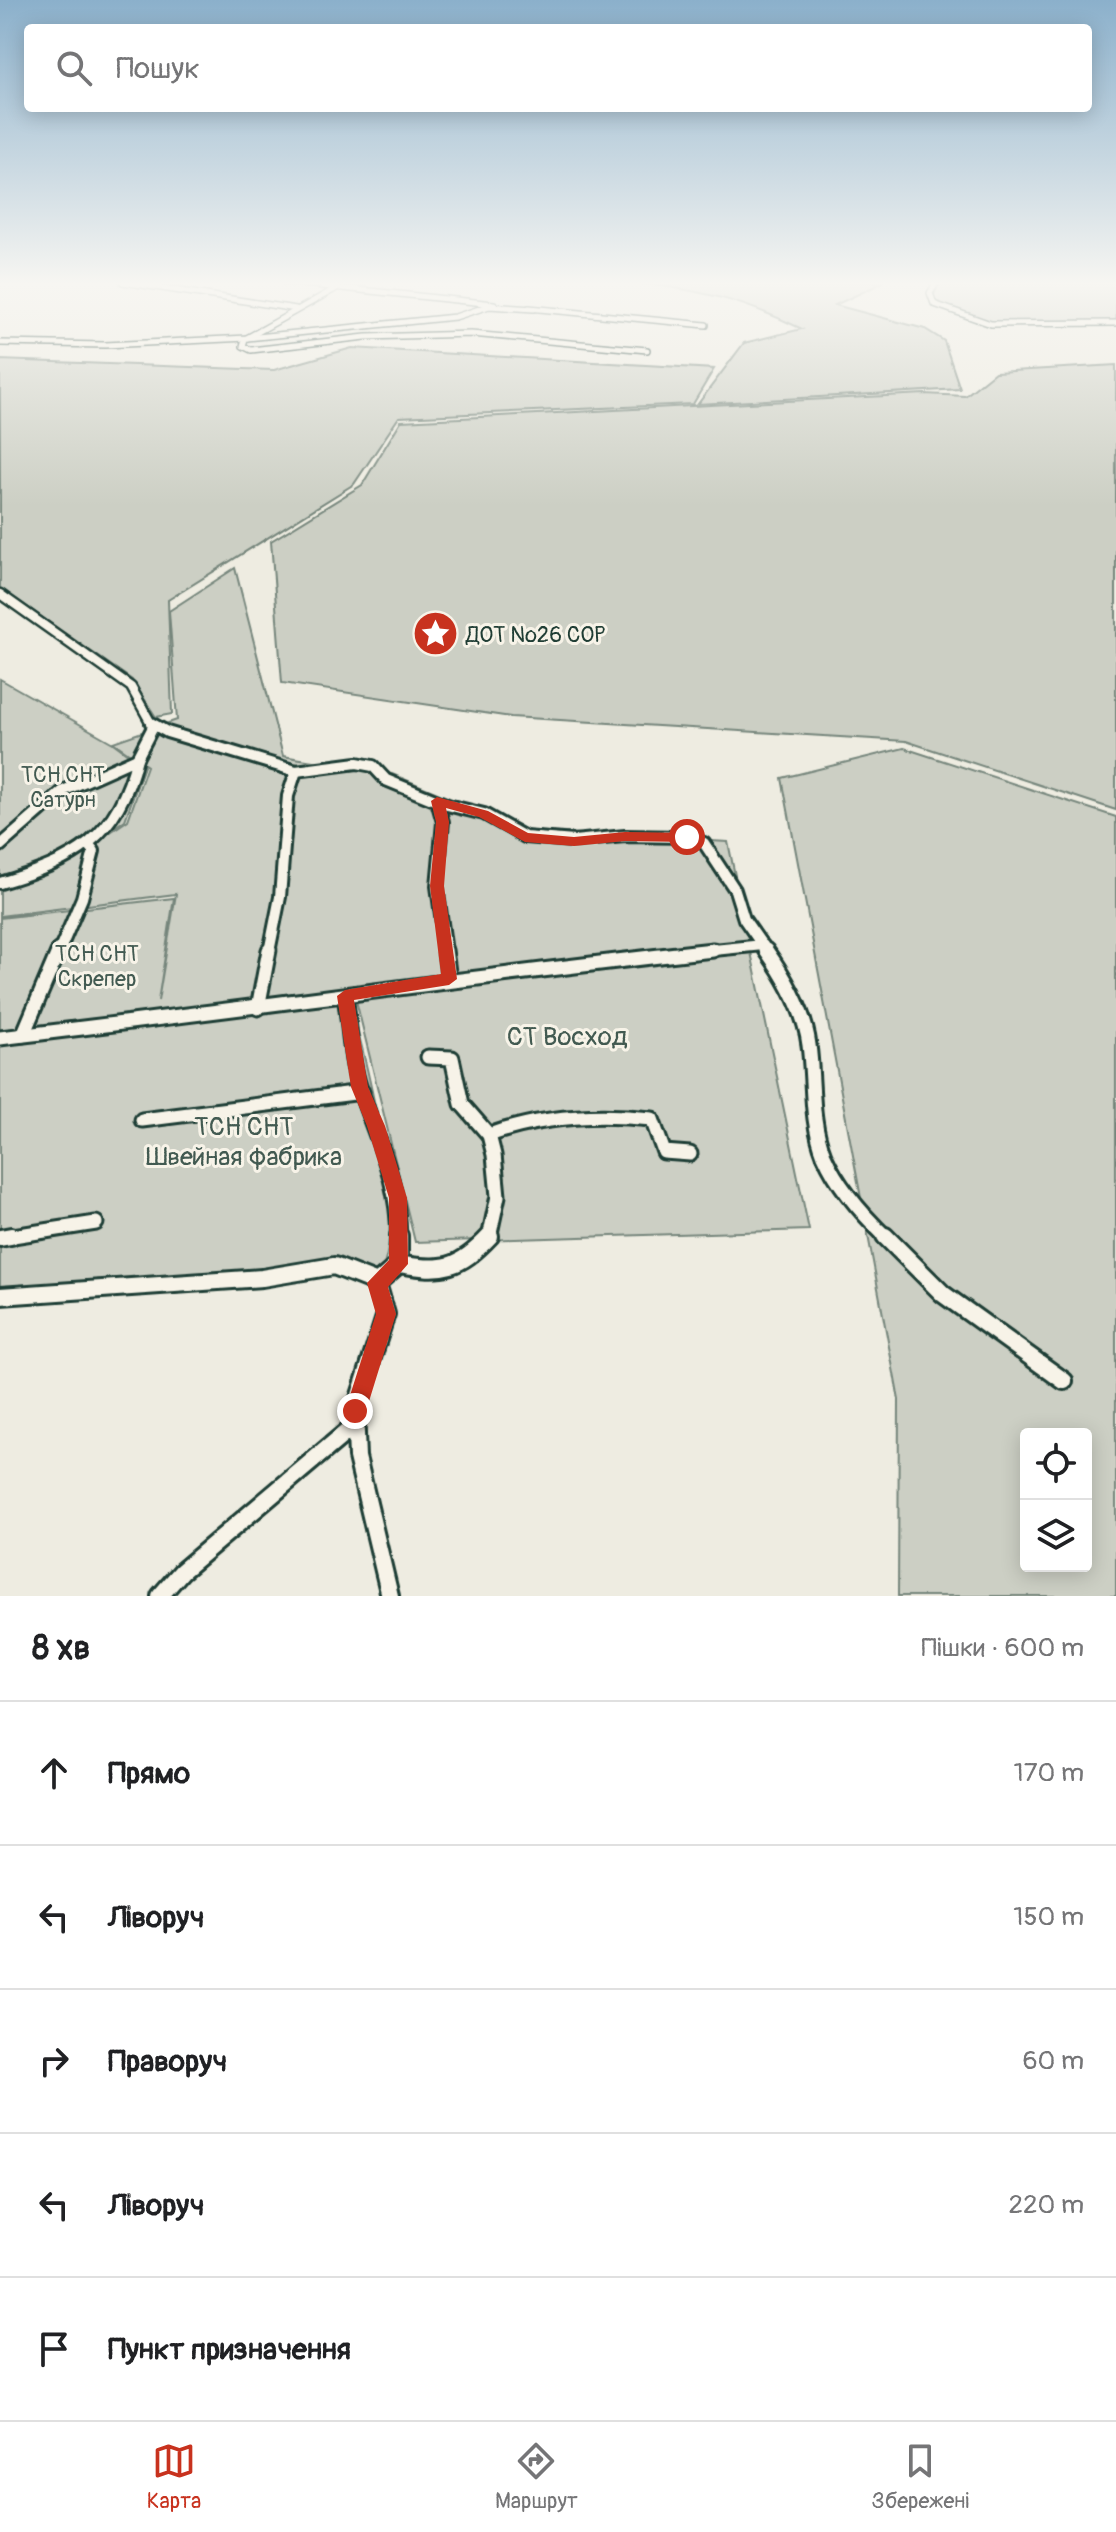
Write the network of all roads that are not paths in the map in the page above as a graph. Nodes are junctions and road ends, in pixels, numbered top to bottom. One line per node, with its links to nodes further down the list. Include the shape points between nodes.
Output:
1 (0, 594): 2 (street, via 131,687)
2 (153, 727): 3 (street); 4 (street)
3 (137, 758): 6 (street, via 63,791); 7 (street, via 119,813)
4 (296, 771): 5 (street, via 357,763 373,766 386,780); 12 (street, via 288,796 280,897)
5 (437, 801): 9 (street, via 484,814 525,837 687,837 704,843); 10 (street, via 443,822 437,886)
6 (0, 846)
7 (90, 846): 8 (street, via 55,866); 13 (street, via 94,851 82,898)
8 (0, 883)
9 (763, 945): 10 (street); 25 (street, via 781,972 809,1043 811,1095 824,1155 863,1215 943,1294)
10 (449, 979): 11 (street)
11 (345, 996): 12 (street); 16 (street)
12 (258, 1008): 13 (street)
13 (23, 1035): 14 (street)
14 (0, 1038)
15 (428, 1057): 18 (street, via 452,1058 462,1104)
16 (362, 1092): 17 (street); 22 (street, via 398,1198)
17 (142, 1120)
18 (489, 1135): 19 (street, via 519,1123 621,1115 652,1119 664,1152); 22 (street, via 498,1196 490,1237 462,1263 427,1269)
19 (690, 1154)
20 (96, 1223): 21 (street)
21 (0, 1238)
22 (399, 1264): 23 (street)
23 (377, 1283): 24 (street, via 334,1266 206,1283); 26 (street, via 386,1314 355,1411)
24 (0, 1296)
25 (1064, 1381)
26 (356, 1424): 27 (street, via 182,1571); 28 (street, via 357,1457)
27 (160, 1596)
28 (390, 1596)

